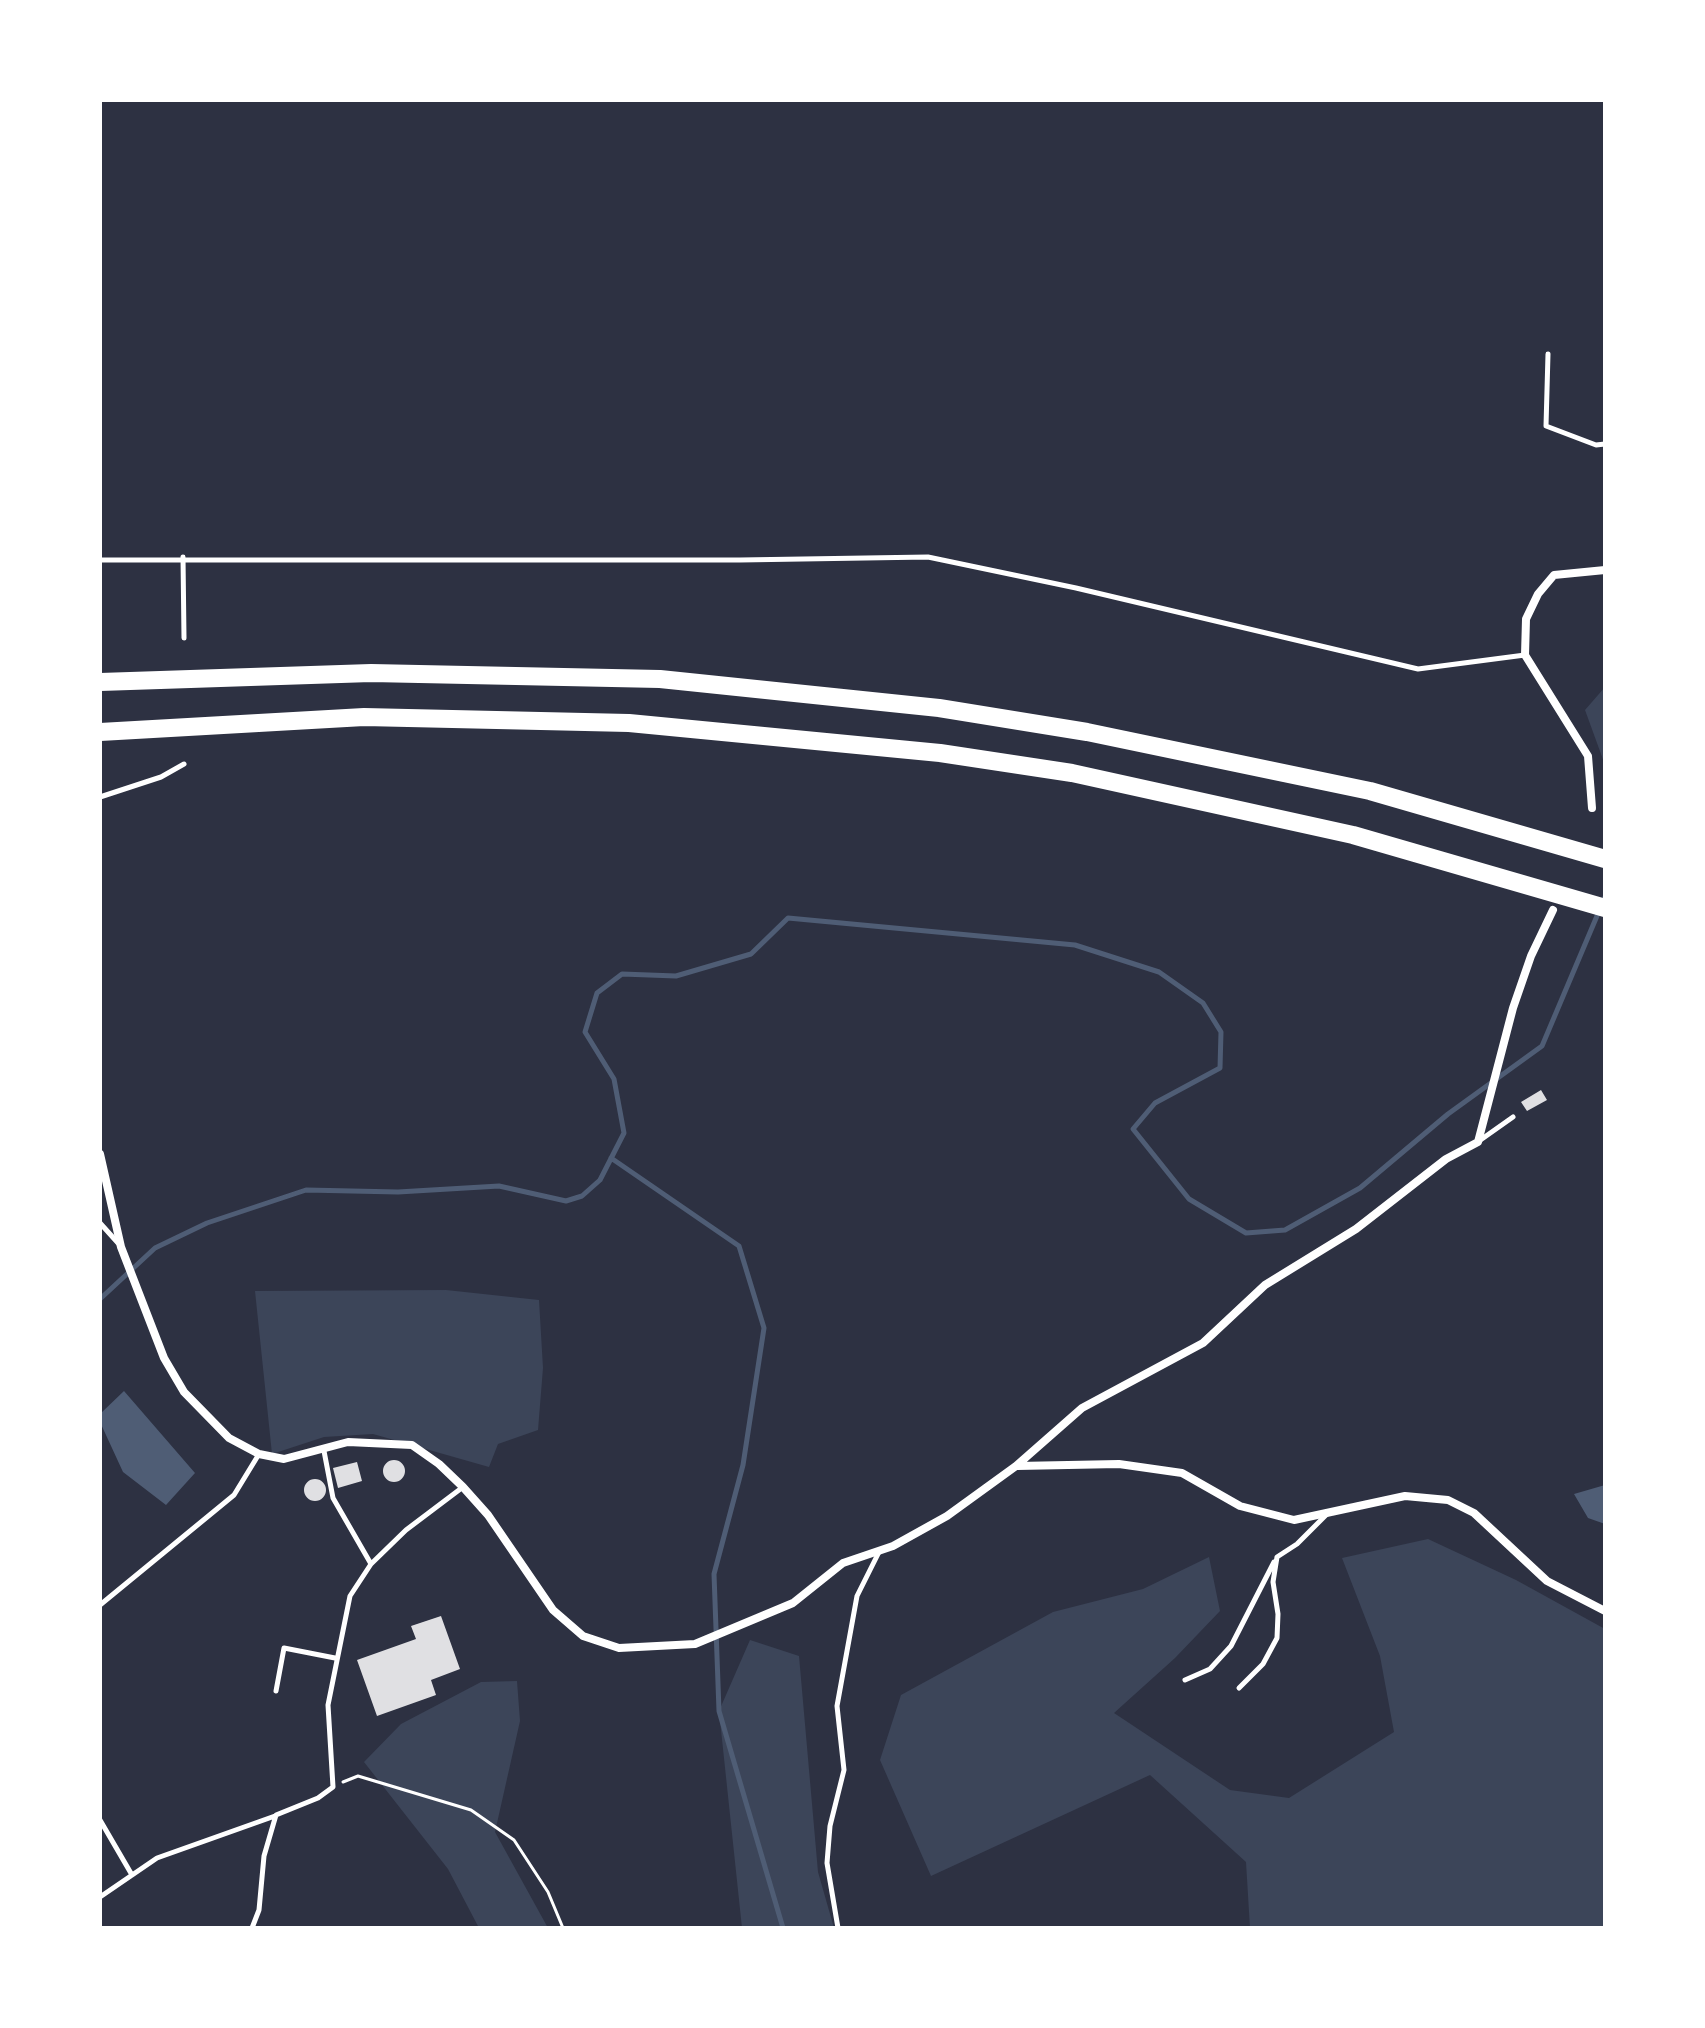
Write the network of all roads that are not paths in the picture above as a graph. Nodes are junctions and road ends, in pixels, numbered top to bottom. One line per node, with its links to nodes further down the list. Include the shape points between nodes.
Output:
1 (1548, 354): 2 (lane, via 1546,426)
2 (1605, 444)
3 (183, 557): 4 (lane); 6 (lane); 7 (lane, via 928,557 1418,669)
4 (100, 560)
5 (1605, 570): 7 (street, via 1554,575 1526,619)
6 (184, 638)
7 (1525, 655): 12 (street, via 1588,756)
8 (100, 682): 13 (highway, via 371,673 660,679 939,708 1087,732 1370,791)
9 (100, 732): 14 (highway, via 364,717 701,728 940,753 1072,773 1353,835)
10 (184, 764): 11 (lane)
11 (100, 797)
12 (1592, 808)
13 (1605, 859)
14 (1605, 908)
15 (1553, 910): 17 (street, via 1510,1019)
16 (1513, 1117): 17 (lane)
17 (1478, 1142): 23 (street, via 1446,1159 1356,1229 1265,1285 1203,1343 1082,1408)
18 (100, 1154): 20 (street)
19 (100, 1223): 20 (lane)
20 (121, 1247): 22 (street, via 164,1358 184,1392 229,1438)
21 (324, 1451): 22 (street, via 284,1459); 24 (street, via 348,1442 412,1445); 28 (lane, via 333,1498)
22 (259, 1454): 29 (lane, via 234,1495)
23 (1016, 1466): 25 (street, via 1146,1466 1182,1473 1267,1516 1294,1520); 26 (street, via 947,1516)
24 (463, 1487): 26 (street, via 553,1610 583,1636 619,1648 695,1644 733,1631 793,1603 843,1563); 28 (lane)
25 (1328, 1513): 27 (lane); 30 (street, via 1405,1496 1448,1500 1474,1513 1547,1581)
26 (879, 1552): 40 (lane, via 857,1596 837,1706 844,1770 827,1863)
27 (1277, 1557): 32 (lane, via 1231,1646 1210,1669); 33 (lane, via 1277,1638 1263,1664)
28 (371, 1564): 31 (lane, via 350,1596)
29 (100, 1605)
30 (1605, 1611)
31 (335, 1658): 34 (lane, via 284,1648); 35 (lane, via 328,1705 333,1787)
32 (1185, 1680)
33 (1239, 1688)
34 (276, 1691)
35 (276, 1815): 37 (lane, via 157,1858); 39 (lane)
36 (100, 1820): 37 (lane)
37 (132, 1875): 38 (lane)
38 (100, 1897)
39 (252, 1928)
40 (838, 1928)

